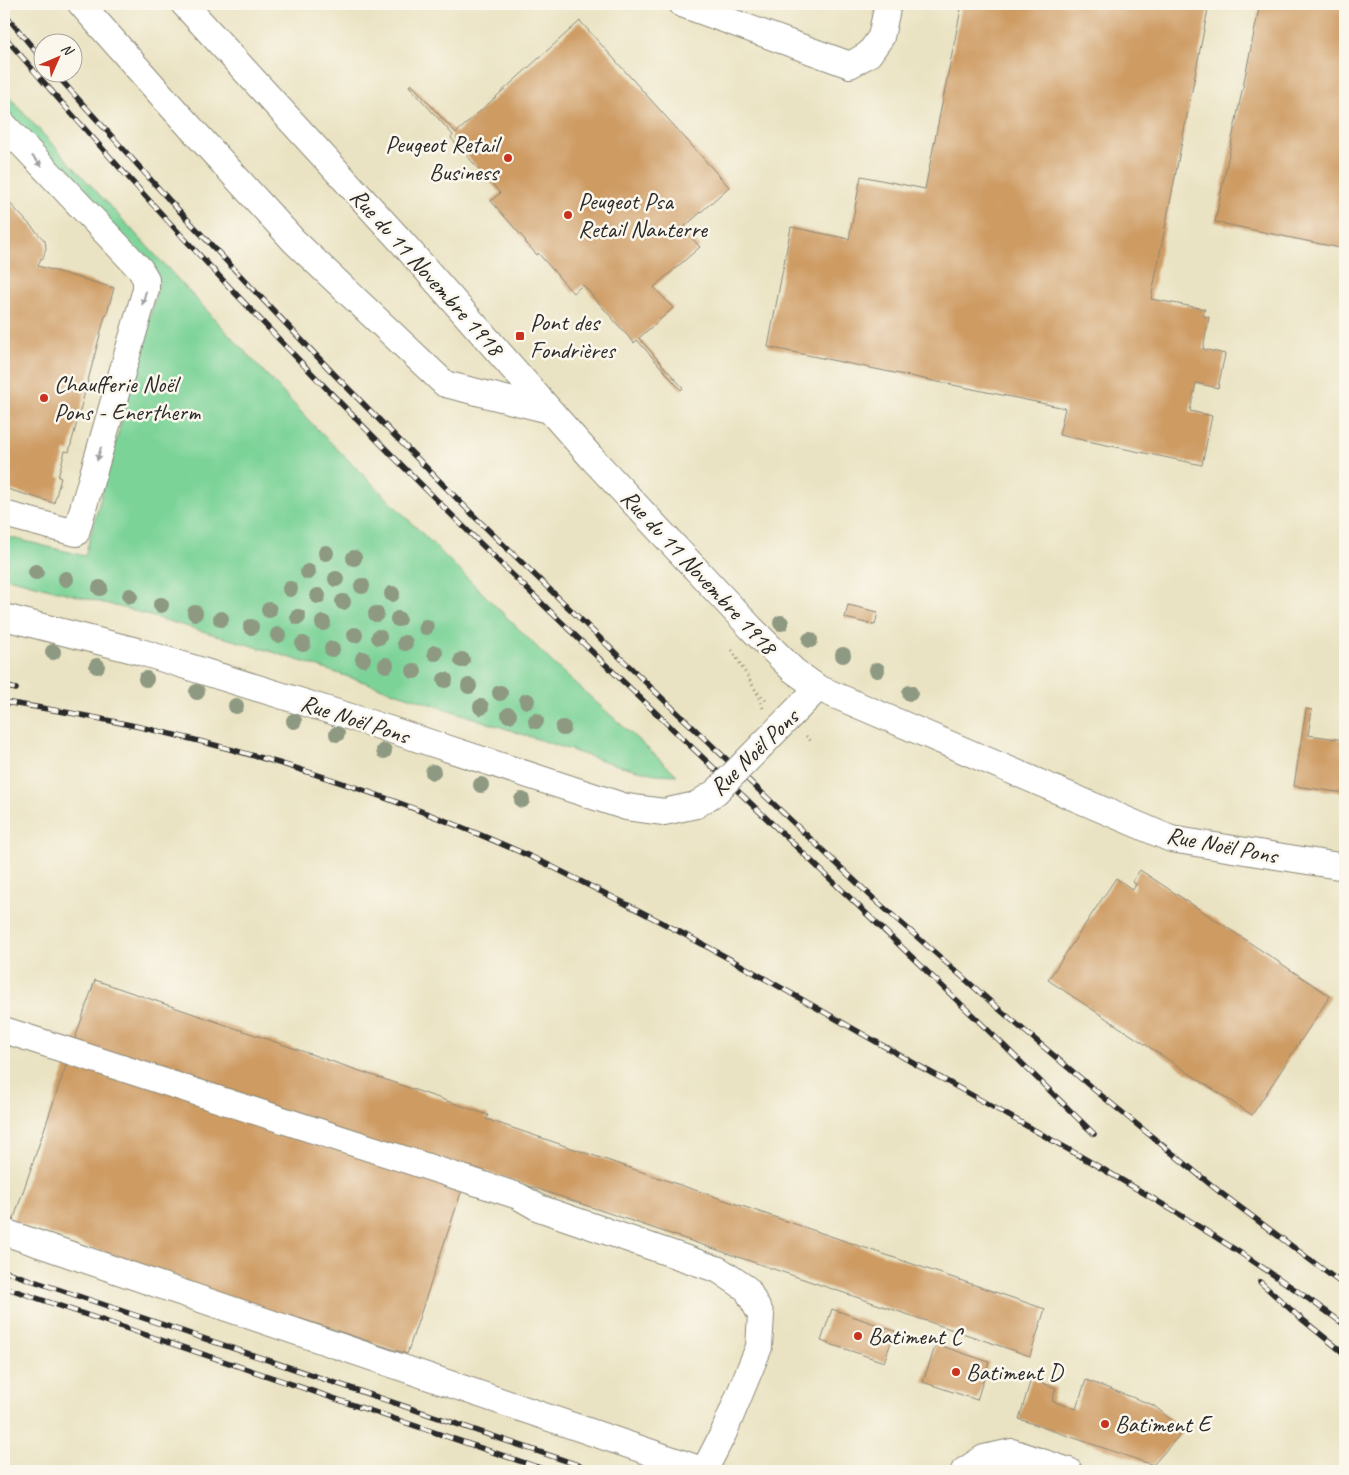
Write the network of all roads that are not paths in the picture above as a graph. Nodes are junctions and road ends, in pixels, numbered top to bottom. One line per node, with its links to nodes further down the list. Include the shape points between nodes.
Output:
1 (81, 4): 6 (street, via 294,241 444,384)
2 (184, 4): 6 (street, Rue du 11 Novembre 1918, via 400,240)
3 (682, 4): 4 (street, via 850,65 870,54 881,37)
4 (888, 4)
5 (4, 125): 7 (street, one-way to 7, via 146,279 146,289 76,533)
6 (549, 410): 9 (street, Rue du 11 Novembre 1918, via 751,628 793,670)
7 (4, 514)
8 (4, 617): 9 (street, Rue Noël Pons, bridge, via 187,666 626,808 664,812 696,805 716,792)
9 (818, 688): 10 (street, Rue Noël Pons, via 1171,839)
10 (1345, 867)
11 (4, 1030): 13 (street, via 518,1196 539,1208 719,1270 747,1289 761,1315 758,1347 724,1432)
12 (4, 1232): 13 (street)
13 (704, 1471)
14 (964, 1471): 15 (street, via 984,1458 1012,1452)
15 (1069, 1471)

